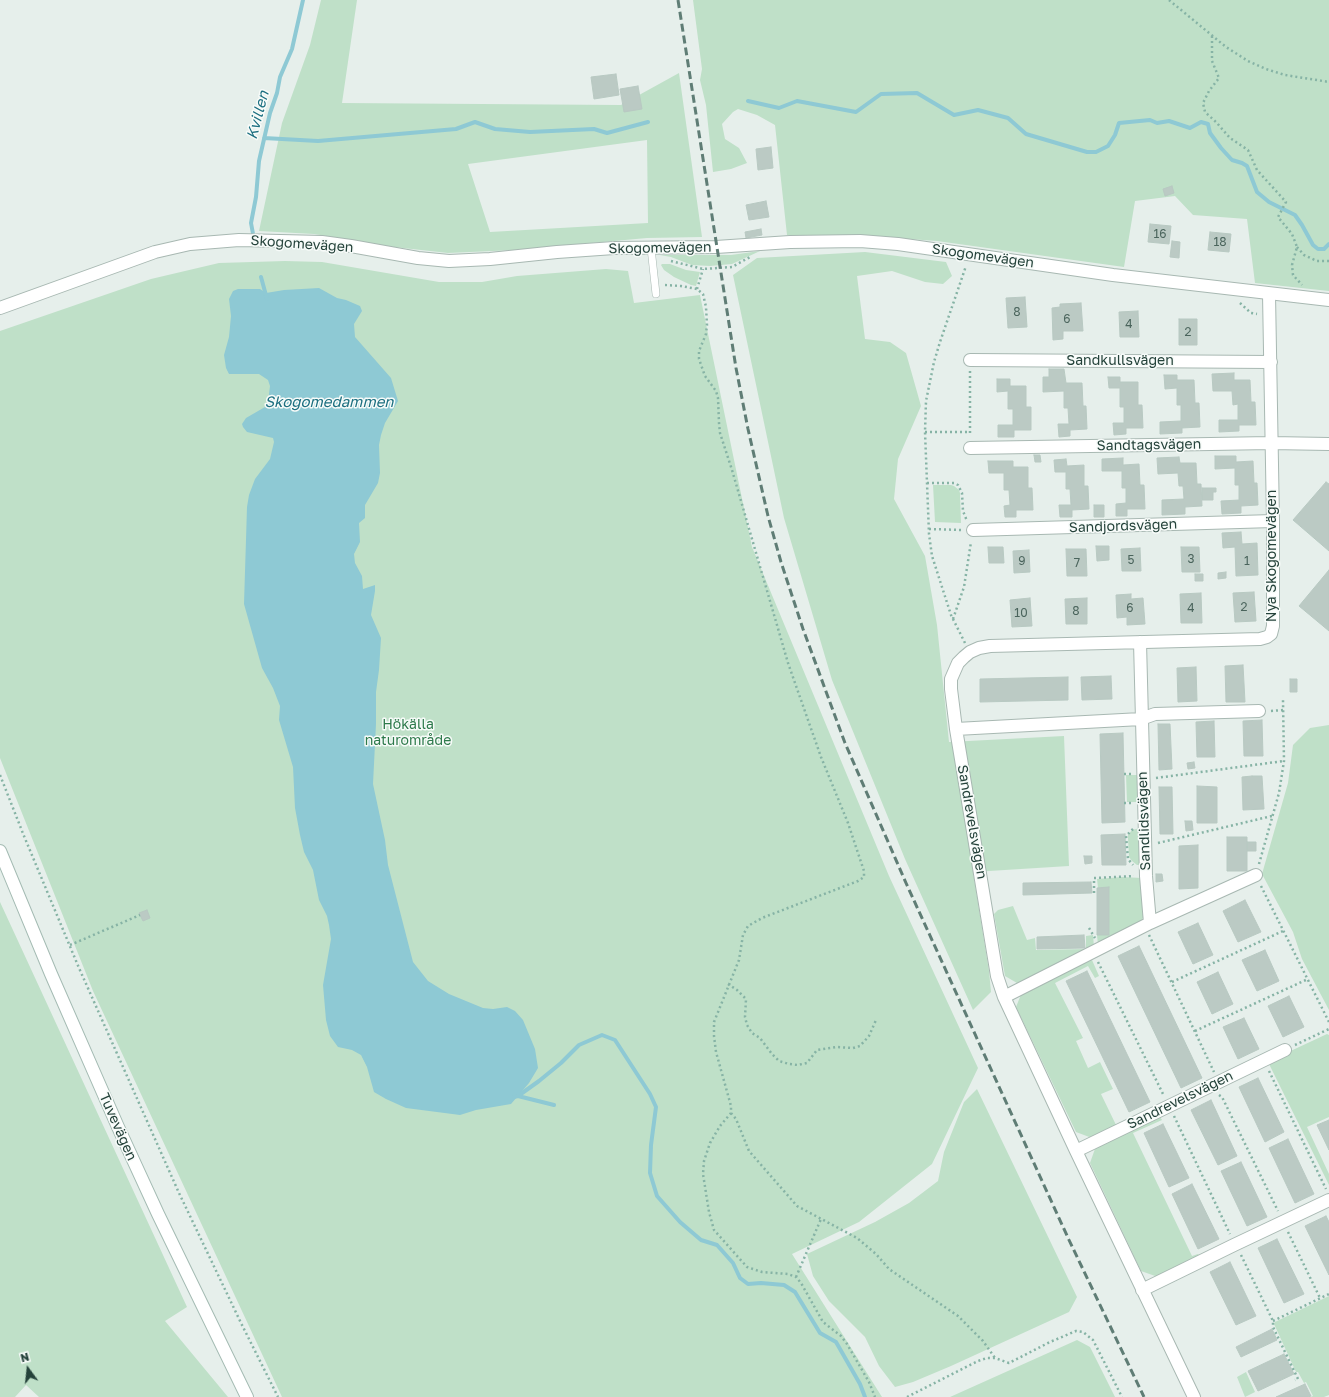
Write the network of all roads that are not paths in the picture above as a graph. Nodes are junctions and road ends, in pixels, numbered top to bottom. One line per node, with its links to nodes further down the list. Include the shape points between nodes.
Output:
1 (651, 254): 2 (lane); 3 (street, Skogomevägen, via 790,242 860,241); 5 (street, Skogomevägen, via 614,248 449,261 422,259 322,242 210,241 155,252)
2 (655, 290)
3 (1269, 294): 4 (street, Skogomevägen); 7 (street, Nya Skogomevägen)
4 (1329, 300)
5 (0, 308)
6 (970, 360): 7 (street, Sandkullsvägen)
7 (1271, 362): 8 (street, Nya Skogomevägen)
8 (1272, 443): 9 (street, Sandtagsvägen); 10 (street, Sandtagsvägen); 11 (street, Nya Skogomevägen)
9 (1329, 444)
10 (970, 448)
11 (1273, 521): 12 (street, Sandjordsvägen); 13 (street, Nya Skogomevägen, via 1271,634 1260,639)
12 (972, 530)
13 (1140, 642): 14 (street, Nya Skogomevägen, via 990,646); 16 (street, Sandlidsvägen)
14 (970, 652): 17 (street, Sandrevelsvägen, via 958,663 951,679)
15 (1259, 711): 16 (street, via 1155,714)
16 (1141, 719): 17 (street); 20 (street, Sandlidsvägen)
17 (956, 728): 21 (street, Sandrevelsvägen, via 997,976)
18 (0, 851): 26 (street, Tuvevägen, via 69,1017 121,1133)
19 (1256, 875): 20 (street)
20 (1147, 924): 21 (street)
21 (1004, 997): 23 (street, Sandrevelsvägen)
22 (1285, 1050): 23 (street, Sandrevelsvägen)
23 (1076, 1151): 25 (street, Sandrevelsvägen)
24 (1329, 1200): 25 (street)
25 (1142, 1290): 27 (street, Sandrevelsvägen)
26 (247, 1397)
27 (1194, 1397)

